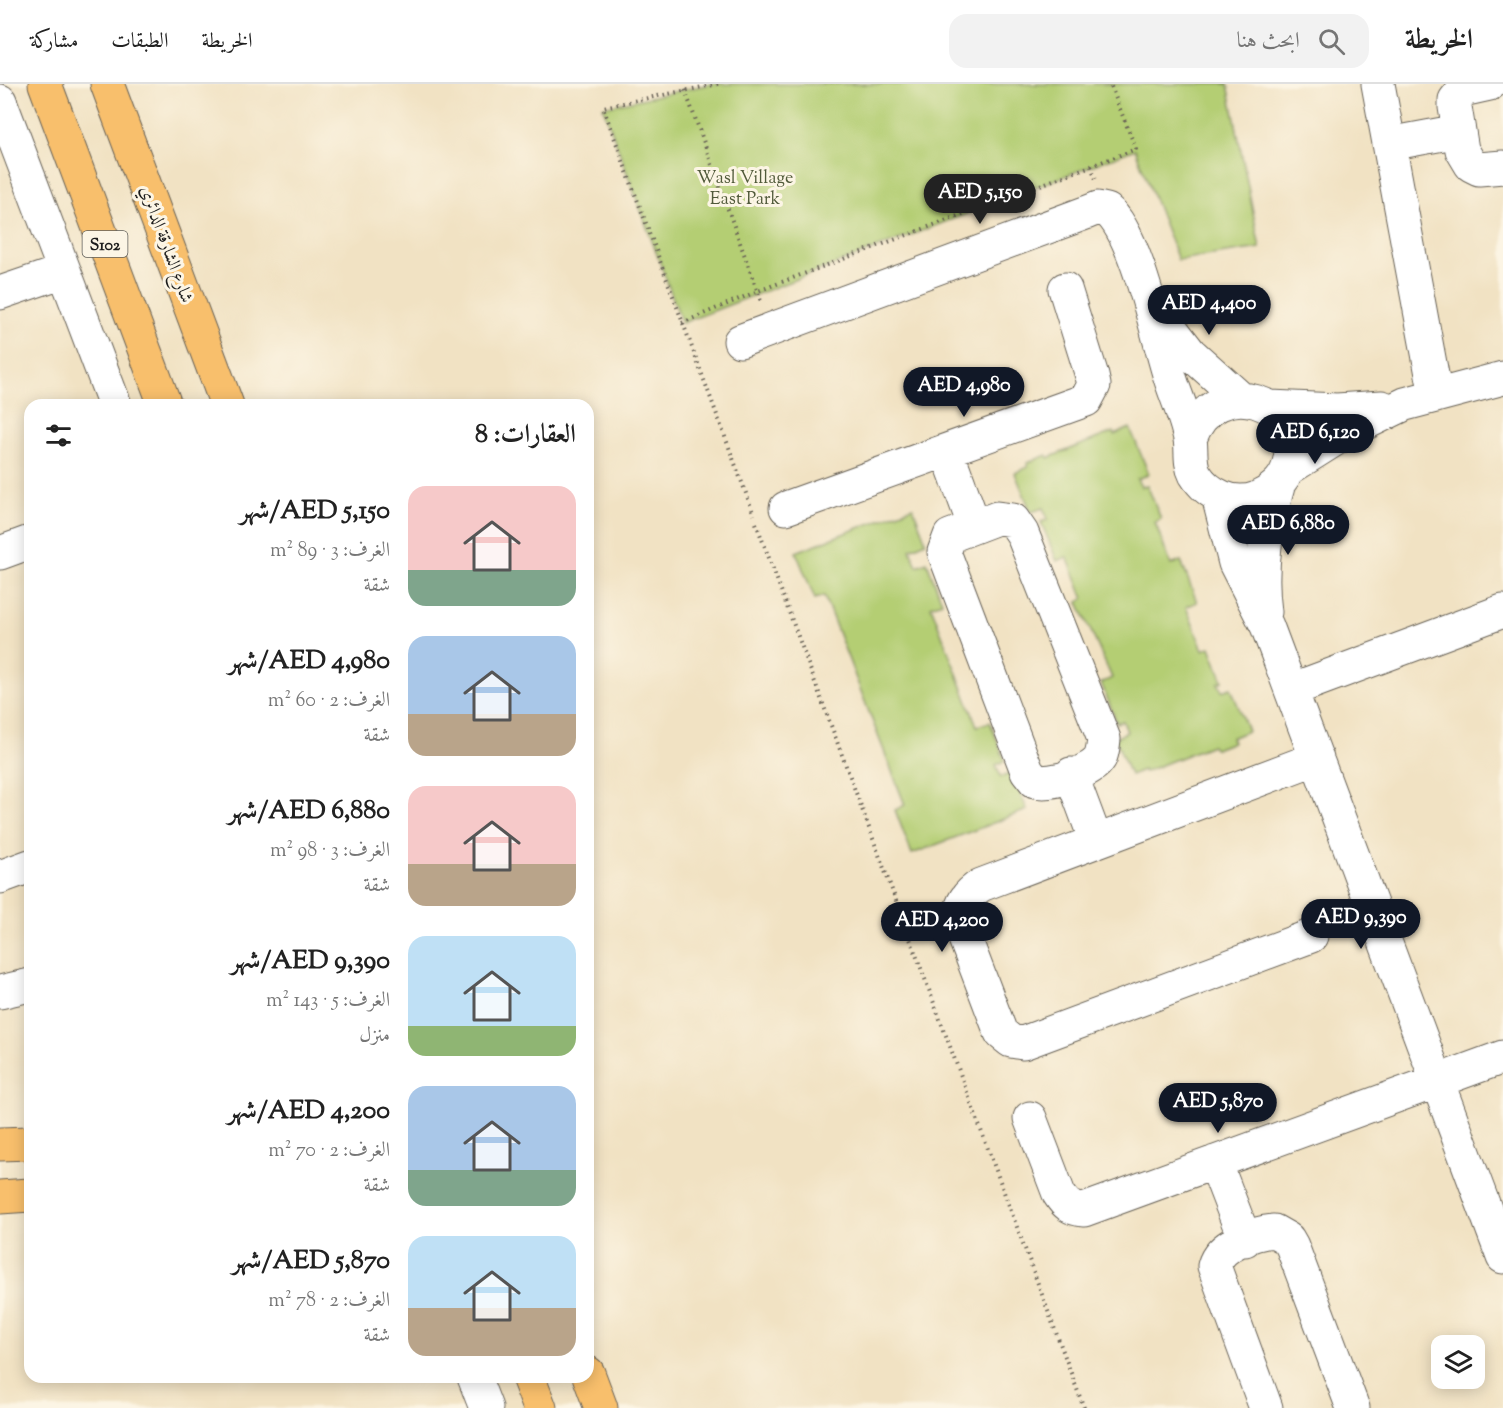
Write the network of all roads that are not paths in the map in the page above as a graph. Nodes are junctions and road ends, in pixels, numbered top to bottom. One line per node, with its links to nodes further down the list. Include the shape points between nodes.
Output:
1 (45, 84): 16 (main road, S102)
2 (107, 84): 17 (main road, شارع الشارقة الدائري)
3 (1377, 84): 7 (street)
4 (1490, 84): 6 (street, via 1470,87 1458,94 1455,107)
5 (0, 101): 9 (street)
6 (1459, 131): 7 (street); 8 (street, via 1462,150 1471,165 1488,170)
7 (1389, 144): 18 (street)
8 (1503, 167)
9 (64, 271): 11 (street); 15 (street)
10 (1065, 289): 21 (street, via 1092,376 1092,393 1078,404)
11 (0, 293)
12 (1150, 300): 13 (street, via 1114,216 1098,208); 19 (street, via 1190,353); 20 (street)
13 (740, 340)
14 (1503, 378): 18 (street)
15 (113, 399)
16 (163, 399)
17 (225, 399)
18 (1420, 400): 19 (street, via 1337,410); 22 (street, via 1345,433)
19 (1255, 403): 20 (street, via 1214,406 1195,426); 22 (street, via 1282,420 1290,435 1292,452)
20 (1190, 439): 23 (street, via 1189,456 1194,472)
21 (947, 451): 24 (street); 25 (street)
22 (1283, 476): 23 (street, via 1266,494 1251,500 1234,501); 29 (street, via 1268,518 1262,554)
23 (1218, 496): 29 (street, via 1235,563)
24 (786, 508)
25 (975, 525): 32 (street, via 950,537 944,552 1027,771 1042,783); 32 (street, via 1005,518 1019,526 1104,739 1095,764)
26 (24, 544): 27 (street)
27 (0, 553)
28 (1503, 611): 30 (street)
29 (1267, 626): 30 (street)
30 (1291, 690): 31 (street)
31 (1317, 758): 33 (street); 40 (street)
32 (1071, 774): 33 (street)
33 (1096, 841): 36 (street, via 981,885 961,905 958,920 962,934 995,1022 1011,1041 1035,1040)
34 (24, 868): 35 (street)
35 (0, 877)
36 (1311, 936)
37 (24, 986): 38 (street)
38 (0, 992)
39 (1503, 1057): 40 (street)
40 (1437, 1082): 44 (street); 48 (street)
41 (1030, 1118): 44 (street, via 1059,1194 1074,1209 1094,1207)
42 (24, 1143): 43 (main road)
43 (0, 1144)
44 (1215, 1162): 47 (street)
45 (24, 1195): 46 (main road)
46 (0, 1197)
47 (1245, 1240): 55 (street, via 1221,1251 1214,1266); 56 (street, via 1274,1231 1288,1239)
48 (1503, 1257)
49 (476, 1383): 52 (street)
50 (530, 1383): 53 (main road)
51 (592, 1383): 54 (main road)
52 (486, 1408)
53 (540, 1408)
54 (601, 1408)
55 (1266, 1408)
56 (1353, 1408)

